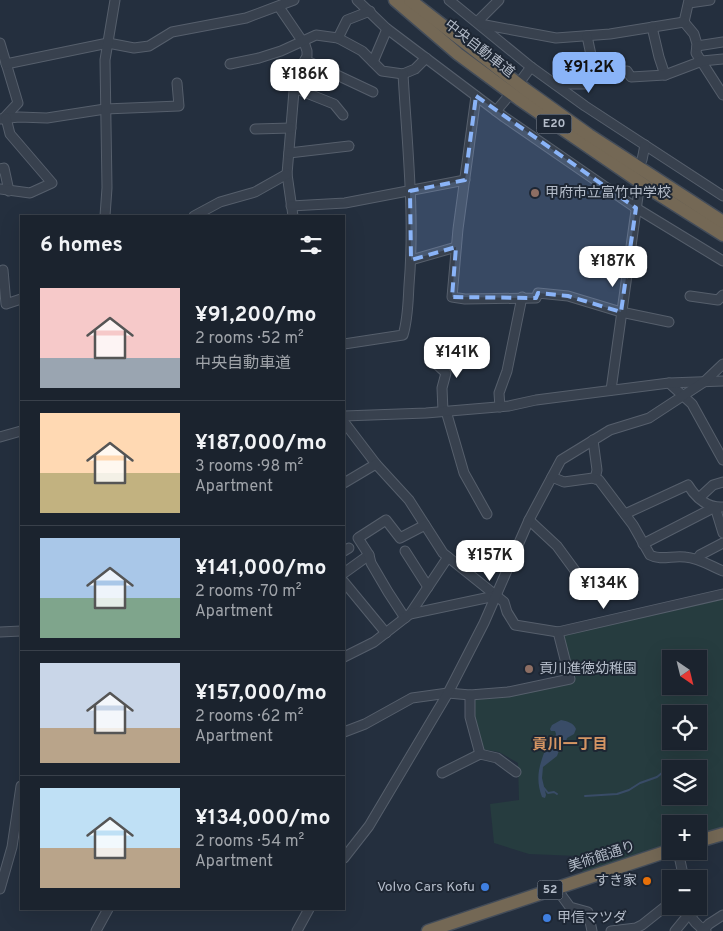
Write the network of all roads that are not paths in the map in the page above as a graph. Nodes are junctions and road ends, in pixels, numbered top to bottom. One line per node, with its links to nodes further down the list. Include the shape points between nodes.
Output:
1 (115, 0): 21 (street)
2 (294, 0): 10 (street)
3 (357, 0): 11 (street)
4 (394, 0): 65 (highway, 中央自動車道 / E20, via 458,54 519,99)
5 (410, 0): 64 (highway, 中央自動車道 / E20, via 589,135)
6 (450, 0): 13 (street)
7 (499, 0): 13 (street)
8 (710, 0): 9 (street)
9 (689, 2): 12 (street)
10 (279, 7): 18 (street); 21 (street, via 246,18 172,32 149,46 134,48)
11 (370, 12): 15 (street); 17 (street, via 347,20)
12 (684, 22): 14 (street); 22 (street, via 694,34)
13 (478, 23): 16 (street, via 556,38); 30 (street)
14 (652, 27): 16 (street); 33 (street)
15 (388, 29): 23 (street); 27 (street)
16 (587, 36): 32 (street)
17 (338, 38): 18 (street, via 316,36); 27 (street, via 368,55)
18 (303, 42): 25 (street, via 308,51); 29 (street, via 259,58)
19 (723, 42): 22 (street)
20 (0, 43): 28 (street)
21 (108, 43): 28 (street); 42 (street)
22 (697, 46): 26 (street, via 696,53)
23 (426, 58): 31 (street, via 415,69); 40 (street)
24 (723, 59): 26 (street)
25 (305, 60): 37 (street); 38 (street)
26 (702, 61): 33 (street); 39 (street)
27 (373, 62): 31 (street, via 382,71)
28 (6, 64): 45 (street, via 18,103)
29 (230, 64)
30 (531, 67): 34 (street); 36 (street)
31 (403, 74): 57 (street)
32 (595, 74): 33 (street, via 627,71 631,77); 36 (street, via 587,84)
33 (665, 75)
34 (522, 78)
35 (177, 83): 42 (street, via 179,106)
36 (555, 84): 48 (street)
37 (294, 88): 44 (street, via 334,104); 47 (street)
38 (373, 92)
39 (723, 95)
40 (476, 96): 43 (street); 54 (street)
41 (506, 98): 43 (street)
42 (105, 109): 45 (street, via 47,118); 61 (street)
43 (496, 111): 60 (street)
44 (343, 115)
45 (3, 119): 56 (street, via 10,134 52,183 30,193)
46 (255, 128): 47 (street)
47 (291, 128): 50 (street)
48 (645, 145): 51 (street); 58 (street)
49 (349, 146): 50 (street)
50 (289, 153): 53 (street)
51 (642, 160)
52 (0, 169): 56 (street, via 4,168)
53 (287, 174): 59 (street); 62 (street, via 255,192 220,202)
54 (465, 180): 57 (street); 66 (street)
55 (638, 189): 60 (street)
56 (4, 190)
57 (410, 190): 59 (street, via 345,203); 67 (street)
58 (721, 192)
59 (291, 206): 63 (street)
60 (636, 208): 68 (street); 75 (street)
61 (105, 215)
62 (196, 215)
63 (293, 215)
64 (723, 222)
65 (723, 235)
66 (456, 247): 67 (street); 73 (street, via 452,297)
67 (411, 260): 77 (street, via 403,335)
68 (723, 261)
69 (3, 270): 70 (street)
70 (2, 288): 74 (street, via 6,304)
71 (723, 295): 72 (street, via 718,300)
72 (690, 296)
73 (522, 297): 75 (street, via 536,298 538,293 568,296); 85 (street, via 499,394)
74 (20, 300)
75 (621, 312): 76 (street); 83 (street)
76 (669, 322)
77 (345, 344)
78 (434, 362): 86 (street, via 446,373 442,388)
79 (723, 364): 81 (street)
80 (723, 381): 81 (street)
81 (704, 382): 82 (street); 84 (street)
82 (669, 383): 83 (street); 84 (street)
83 (611, 390): 85 (street)
84 (683, 396): 91 (street, via 649,418 610,430); 92 (street, via 692,404)
85 (500, 406): 86 (street)
86 (444, 411): 87 (street); 100 (street, via 464,473)
87 (345, 416)
88 (345, 423): 93 (street)
89 (20, 431): 90 (street)
90 (0, 437)
91 (593, 440): 94 (street, via 561,460); 95 (street)
92 (723, 460)
93 (376, 464): 96 (street); 103 (street, via 409,500)
94 (552, 477): 95 (street, via 564,482); 102 (street)
95 (595, 479): 101 (street)
96 (345, 482)
97 (723, 482): 98 (street, via 713,485)
98 (699, 498): 99 (street); 101 (street, via 688,485)
99 (719, 507): 104 (street); 106 (street)
100 (487, 514)
101 (624, 514): 106 (street)
102 (529, 520): 113 (street, via 557,546); 117 (street)
103 (425, 525): 108 (street, via 400,538 386,520 358,538); 109 (street)
104 (723, 533)
105 (723, 543): 110 (street, via 700,555)
106 (643, 544): 110 (street, via 654,557)
107 (405, 551): 115 (street)
108 (369, 555): 112 (street); 118 (street, via 371,563)
109 (448, 557): 115 (street); 117 (street)
110 (697, 560): 111 (street)
111 (723, 571)
112 (345, 572)
113 (579, 576)
114 (345, 583): 122 (street)
115 (428, 587): 118 (street)
116 (723, 594): 121 (street)
117 (495, 596): 118 (street); 121 (street, via 504,602 515,625); 124 (street)
118 (407, 616): 122 (street)
119 (20, 631): 120 (street)
120 (0, 632)
121 (558, 632): 125 (street, via 570,679 508,692)
122 (386, 633): 123 (street)
123 (345, 656)
124 (448, 692): 125 (street); 126 (street, via 412,698); 135 (street, via 369,826)
125 (470, 695): 127 (street, via 470,717)
126 (345, 732)
127 (480, 754): 128 (street, via 498,758); 129 (street)
128 (516, 772)
129 (442, 773)
130 (20, 798): 133 (street)
131 (723, 834): 132 (highway)
132 (707, 839)
133 (16, 847): 137 (street)
134 (662, 853): 136 (highway, 美術館通り / 52)
135 (345, 857)
136 (556, 888): 146 (highway, 美術館通り / 52); 147 (street, via 570,907 588,912)
137 (0, 889)
138 (662, 909): 148 (street, via 636,928)
139 (107, 910): 144 (street)
140 (308, 910): 145 (street)
141 (685, 915): 149 (street)
142 (692, 915): 150 (street)
143 (723, 915): 150 (street)
144 (96, 931)
145 (296, 931)
146 (428, 931)
147 (592, 931)
148 (612, 931)
149 (675, 931)
150 (704, 931)

